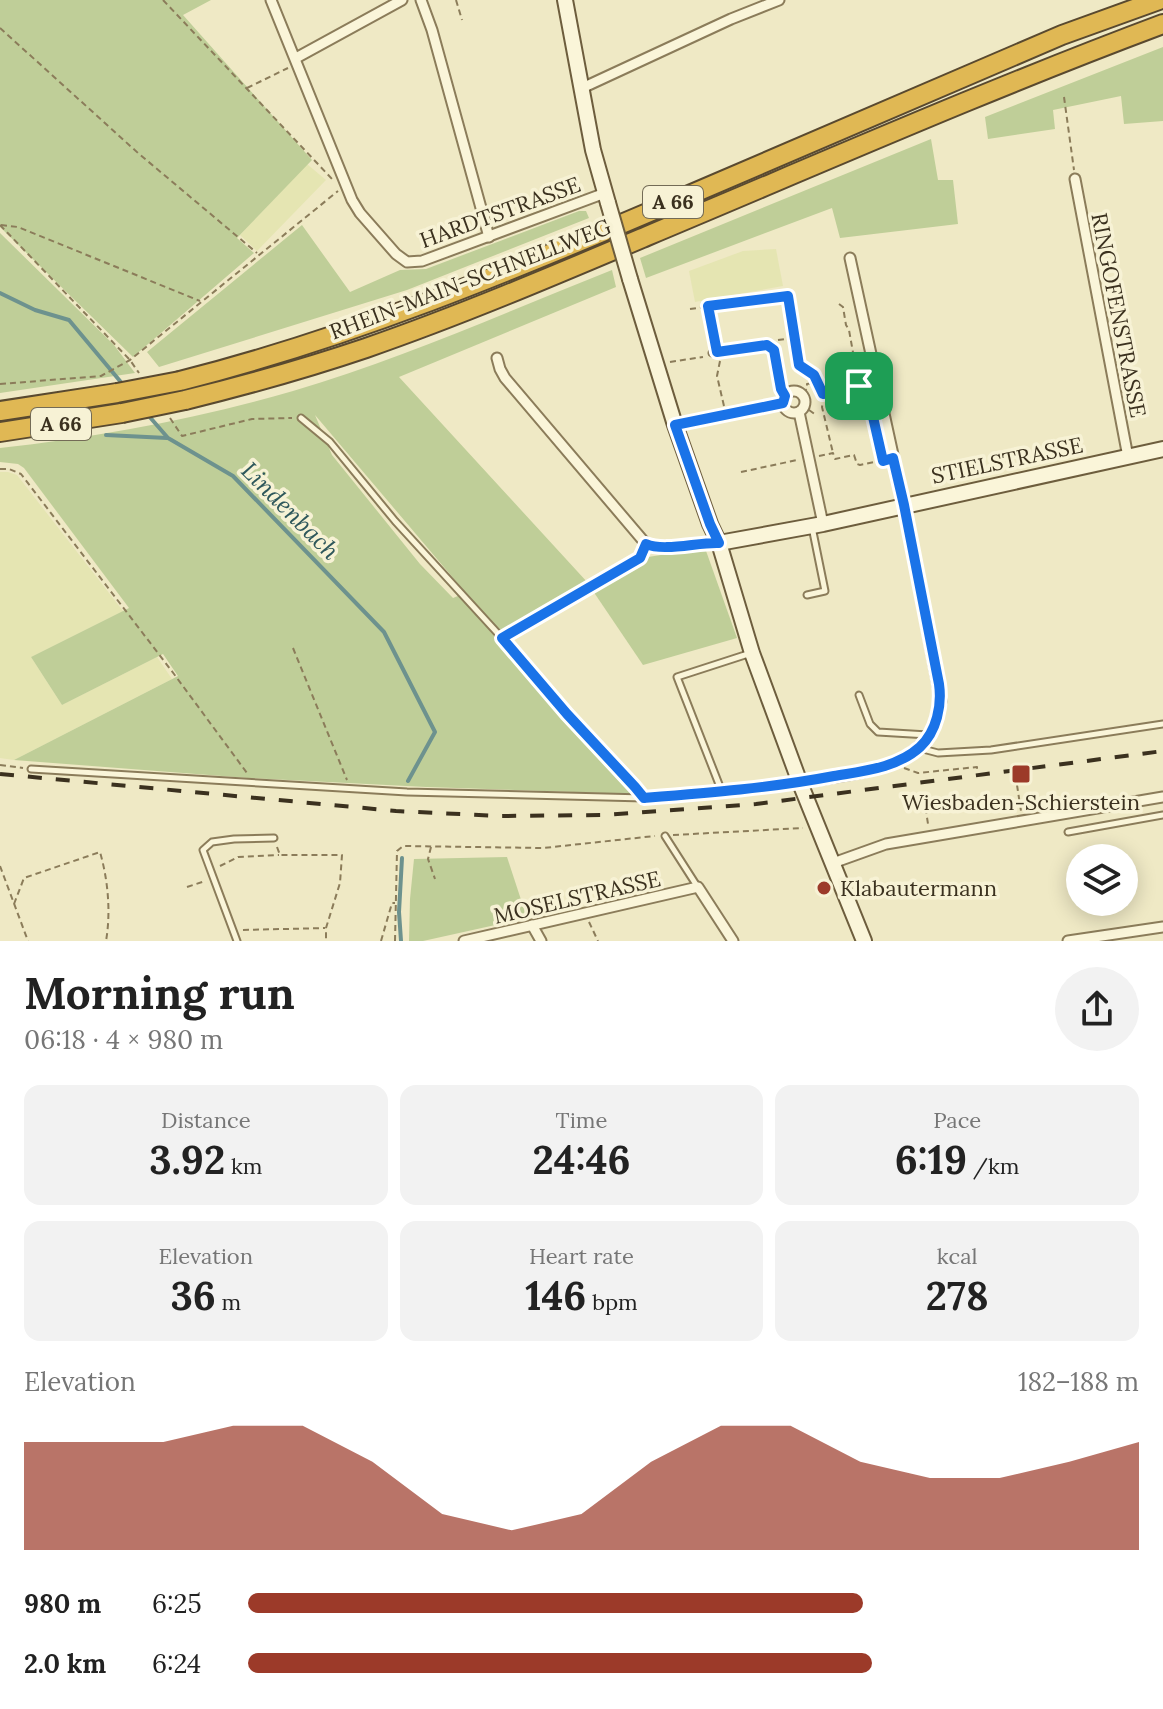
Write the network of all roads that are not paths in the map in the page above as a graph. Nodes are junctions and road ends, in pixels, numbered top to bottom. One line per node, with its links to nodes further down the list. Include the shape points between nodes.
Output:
1 (271, 0): 8 (street)
2 (402, 0): 8 (street)
3 (421, 0): 12 (street)
4 (565, 0): 9 (street)
5 (779, 0): 9 (street)
6 (1159, 0): 17 (highway, RHEIN-MAIN-SCHNELLWEG / A 66, bridge, via 1062,35 484,281 358,328 180,381)
7 (1163, 24): 21 (highway, RHEIN-MAIN-SCHNELLWEG / A 66, bridge, via 367,348 185,400)
8 (297, 60): 12 (street, HARDTSTRASSE, via 345,185 360,213 396,254 407,262 422,261)
9 (580, 89): 11 (street)
10 (1075, 179): 23 (street, RINGOFENSTRASSE)
11 (607, 198): 12 (street, HARDTSTRASSE); 20 (street, bridge)
12 (489, 237)
13 (850, 258): 24 (street)
14 (714, 352): 16 (lane, via 767,345 774,350)
15 (497, 358): 26 (street, via 505,378 646,544 662,548)
16 (784, 399): 18 (street, via 789,412); 18 (street, via 806,390 806,404); 20 (street)
17 (0, 411)
18 (799, 412): 25 (street, via 813,457)
19 (301, 418): 37 (lane, via 330,442)
20 (675, 425): 26 (street)
21 (0, 432)
22 (1163, 449): 23 (street, STIELSTRASSE)
23 (1128, 457): 24 (street, STIELSTRASSE)
24 (904, 505): 25 (street, STIELSTRASSE); 31 (street, via 940,690 939,712)
25 (818, 525): 26 (street, STIELSTRASSE); 27 (lane, via 825,591)
26 (719, 543): 28 (street)
27 (807, 595)
28 (752, 653): 34 (street); 35 (lane, via 677,677)
29 (859, 695): 31 (lane, via 878,732)
30 (1163, 724): 32 (lane, via 991,750 938,753)
31 (929, 735): 32 (street)
32 (919, 748): 34 (street, via 891,764)
33 (31, 769): 37 (lane, via 407,792)
34 (800, 783): 35 (lane); 42 (street)
35 (722, 792): 37 (lane)
36 (1163, 797): 42 (street, via 886,844)
37 (644, 798)
38 (1163, 815): 39 (lane)
39 (1068, 832)
40 (665, 836): 43 (lane)
41 (274, 838): 47 (lane, via 212,842 203,850)
42 (833, 863): 51 (street)
43 (698, 887): 44 (street, MOSELSTRASSE); 50 (street)
44 (532, 925): 48 (street, MOSELSTRASSE); 49 (street)
45 (1163, 927): 46 (street)
46 (1096, 939): 52 (street)
47 (237, 941)
48 (464, 941)
49 (541, 941)
50 (733, 941)
51 (864, 941)
52 (1068, 941)

